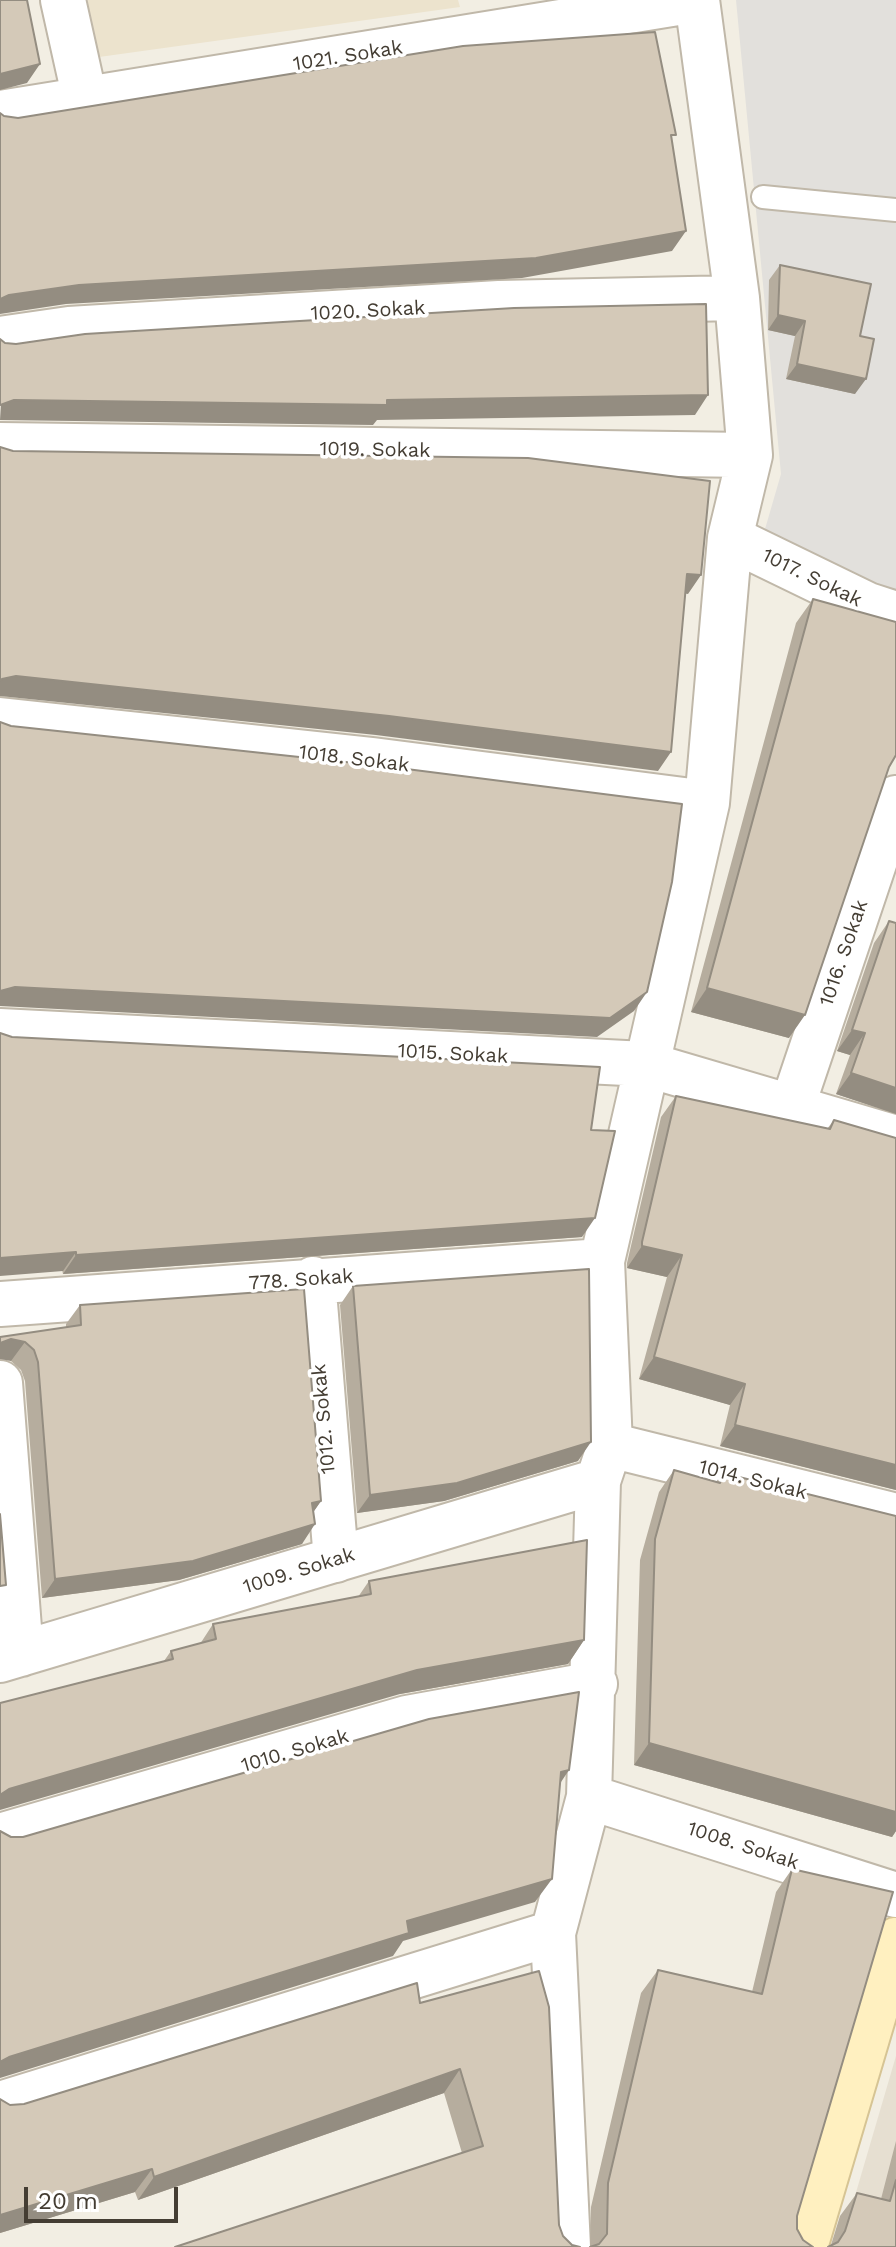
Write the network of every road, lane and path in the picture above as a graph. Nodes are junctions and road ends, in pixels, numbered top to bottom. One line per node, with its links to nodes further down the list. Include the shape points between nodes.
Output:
1 (63, 0): 3 (street)
2 (697, 0): 3 (street, 1021. Sokak); 7 (street)
3 (85, 99): 4 (street, 1021. Sokak)
4 (0, 113)
5 (763, 197): 6 (lane)
6 (896, 210)
7 (737, 298): 8 (street, 1020. Sokak, via 499,303 69,329); 10 (street)
8 (0, 339)
9 (0, 445): 10 (street, 1019. Sokak)
10 (750, 455): 11 (street)
11 (730, 538): 12 (street, 1017. Sokak); 15 (street)
12 (896, 614)
13 (0, 720): 15 (street, 1018. Sokak)
14 (896, 798): 18 (street, 1016. Sokak)
15 (707, 803): 17 (street)
16 (0, 1031): 17 (street, 1015. Sokak)
17 (645, 1064): 18 (street, 1015. Sokak); 20 (street)
18 (792, 1107): 19 (street, 1015. Sokak)
19 (896, 1138)
20 (602, 1261): 21 (street, 778. Sokak); 24 (street)
21 (313, 1279): 22 (street, 778. Sokak); 26 (street, 1012. Sokak)
22 (0, 1304)
23 (0, 1383): 27 (street)
24 (604, 1463): 25 (street, 1014. Sokak); 26 (street, 1009. Sokak); 28 (street)
25 (896, 1516)
26 (336, 1560): 27 (street, 1009. Sokak)
27 (11, 1657)
28 (595, 1684): 29 (street); 30 (street, 1010. Sokak, via 407,1718)
29 (589, 1797): 31 (street, 1008. Sokak); 32 (street)
30 (0, 1836)
31 (896, 1895)
32 (553, 1933): 34 (street); 35 (street)
33 (896, 1940): 36 (main road)
34 (0, 2104)
35 (568, 2247)
36 (805, 2247)

